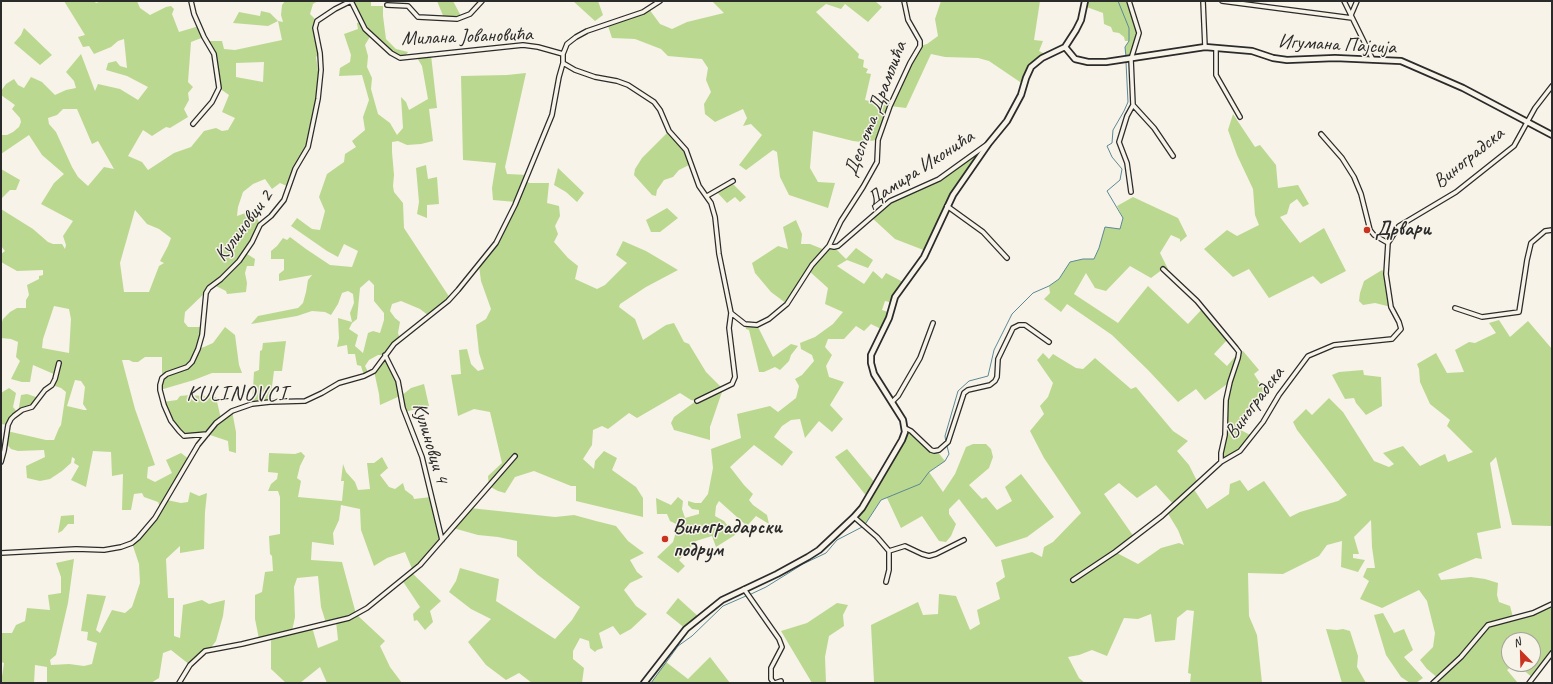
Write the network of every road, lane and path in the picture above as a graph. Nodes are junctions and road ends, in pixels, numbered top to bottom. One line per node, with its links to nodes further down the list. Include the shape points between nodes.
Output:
1 (191, 1): 25 (street, via 194,14 214,54 219,88 212,102)
2 (351, 1): 17 (street, Милана Јовановића, via 365,29 400,58 523,46); 48 (street, Кулиновци 2, via 335,8 317,21 315,28 321,70 318,99 308,146 295,169 284,200 260,225 239,261 206,293 202,335 192,362 187,367 162,378 160,390 164,405 178,431 184,436)
3 (482, 1): 12 (street, via 470,14 457,19 418,17 408,6)
4 (660, 1): 17 (street, via 643,12 576,37 567,44)
5 (904, 1): 36 (street, Деспота Драмлића, via 908,20 920,41 920,46 890,106 878,140 877,162)
6 (1085, 1): 14 (street, via 1081,20)
7 (1130, 1): 18 (street, via 1139,33)
8 (1204, 1): 15 (street)
9 (1222, 1): 13 (street)
10 (1344, 1): 13 (street)
11 (1357, 1): 13 (street)
12 (387, 5)
13 (1352, 16): 19 (street)
14 (1065, 47): 18 (street, Игумана Пајсија, via 1072,58 1078,61 1106,62); 28 (street, via 1042,58 1032,67 1007,121)
15 (1205, 47): 16 (street, Игумана Пајсија); 18 (street, Игумана Пајсија)
16 (1216, 48): 19 (street, Игумана Пајсија, via 1252,51 1287,60); 23 (street, via 1216,75)
17 (563, 54): 20 (street)
18 (1131, 58): 22 (street)
19 (1373, 60): 24 (street, Игумана Пајсија, via 1401,61 1463,88)
20 (563, 63): 32 (street, via 595,77 628,85 654,102 669,131 686,150 700,186); 43 (street, via 552,115 515,205 496,243 448,301 407,332)
21 (1552, 86): 24 (street, Виноградска)
22 (1133, 105): 29 (street, via 1154,128); 31 (street, via 1119,142 1127,163)
23 (1240, 117)
24 (1528, 121): 27 (street, Игумана Пајсија); 35 (street, Виноградска, via 1514,146 1456,192 1399,226)
25 (193, 124)
26 (1321, 134): 35 (street, via 1354,177 1370,230)
27 (1552, 135)
28 (989, 143): 33 (street); 36 (street, Дамира Иконића, via 939,179 890,201 838,246)
29 (1173, 156)
30 (733, 181): 32 (street)
31 (1131, 192)
32 (707, 196): 40 (street, via 715,217 719,254)
33 (947, 206): 37 (street, via 983,232); 46 (street, via 924,257 895,297 889,318 871,355 872,370)
34 (1552, 230): 39 (street, via 1545,231 1531,243 1519,312 1482,317)
35 (1388, 243): 51 (street, Виноградска, via 1386,274 1391,307 1401,329 1388,341 1334,345 1308,356 1240,451)
36 (829, 246): 40 (street, via 812,265 787,304 769,319 751,325 745,324)
37 (1007, 258)
38 (1163, 269): 51 (street, via 1197,301 1239,352 1226,400)
39 (1455, 308)
40 (731, 313): 45 (street, via 728,328 735,377 732,384)
41 (933, 323): 46 (street, via 920,358)
42 (1049, 342): 47 (street, via 1025,325 1012,328 998,359 995,381 964,393 948,442 939,450 933,451)
43 (385, 355): 48 (street, via 369,374 343,381 312,398 298,402 252,404 232,411 216,423); 53 (street, Кулиновци 4, via 398,381 403,408 422,457)
44 (59, 363): 50 (street, via 52,385 32,406 11,419)
45 (697, 401)
46 (892, 402): 47 (street)
47 (905, 428): 52 (street, via 902,440)
48 (207, 434): 56 (street, via 155,518 132,543 104,550)
49 (515, 456): 53 (street)
50 (1, 462)
51 (1221, 462): 57 (street, Виноградска, via 1162,516)
52 (854, 518): 55 (street); 59 (street, via 819,550)
53 (442, 540): 63 (street, via 411,572 367,608 349,618 205,651 190,666)
54 (964, 540): 55 (street, via 928,556 905,546)
55 (889, 551): 58 (street)
56 (1, 553)
57 (1073, 580)
58 (886, 582)
59 (744, 589): 64 (street, via 722,600 686,629); 65 (street, via 779,638 782,647 770,668 771,679)
60 (1552, 604): 66 (street, via 1534,613 1488,624 1461,657)
61 (1552, 653): 67 (street)
62 (781, 681): 65 (street)
63 (179, 683)
64 (644, 683)
65 (775, 683)
66 (1433, 683)
67 (1529, 683)

